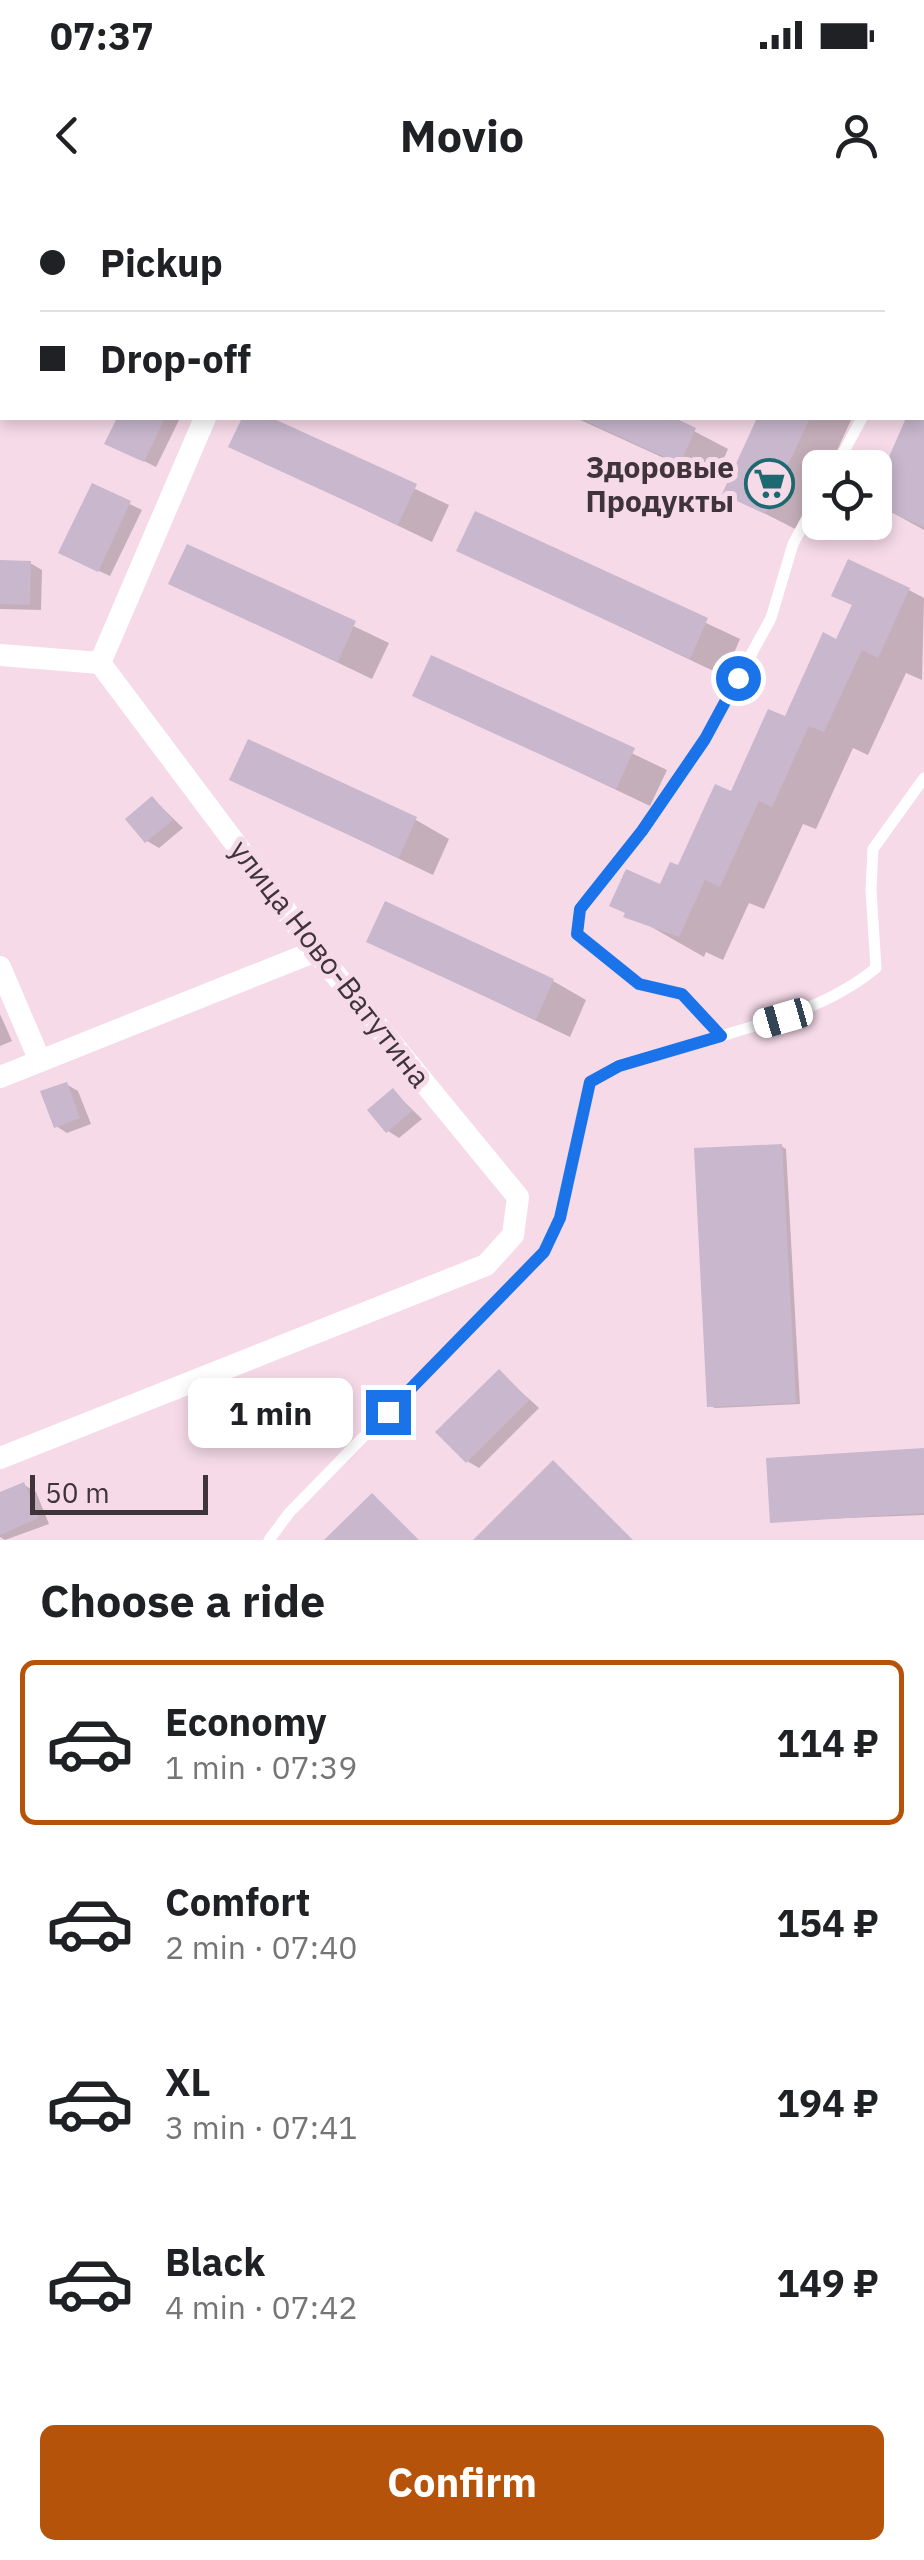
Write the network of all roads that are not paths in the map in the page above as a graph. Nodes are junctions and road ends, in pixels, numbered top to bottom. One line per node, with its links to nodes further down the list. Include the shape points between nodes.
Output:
1 (204, 420): 6 (street)
2 (861, 420): 3 (lane)
3 (845, 450)
4 (802, 527): 10 (lane, via 772,618 705,739 580,909 577,934 639,984 682,994)
5 (0, 655): 6 (street)
6 (100, 663): 8 (street, улица Ново-Ватутина)
7 (924, 778): 10 (lane, via 873,849 876,968 849,990)
8 (316, 951): 11 (street); 13 (street, улица Ново-Ватутина, via 518,1197 513,1236 486,1265)
9 (0, 967): 11 (street)
10 (721, 1036): 14 (lane, via 619,1066 590,1082 560,1218 544,1252)
11 (40, 1061): 12 (street)
12 (0, 1077)
13 (0, 1458)
14 (269, 1540)

